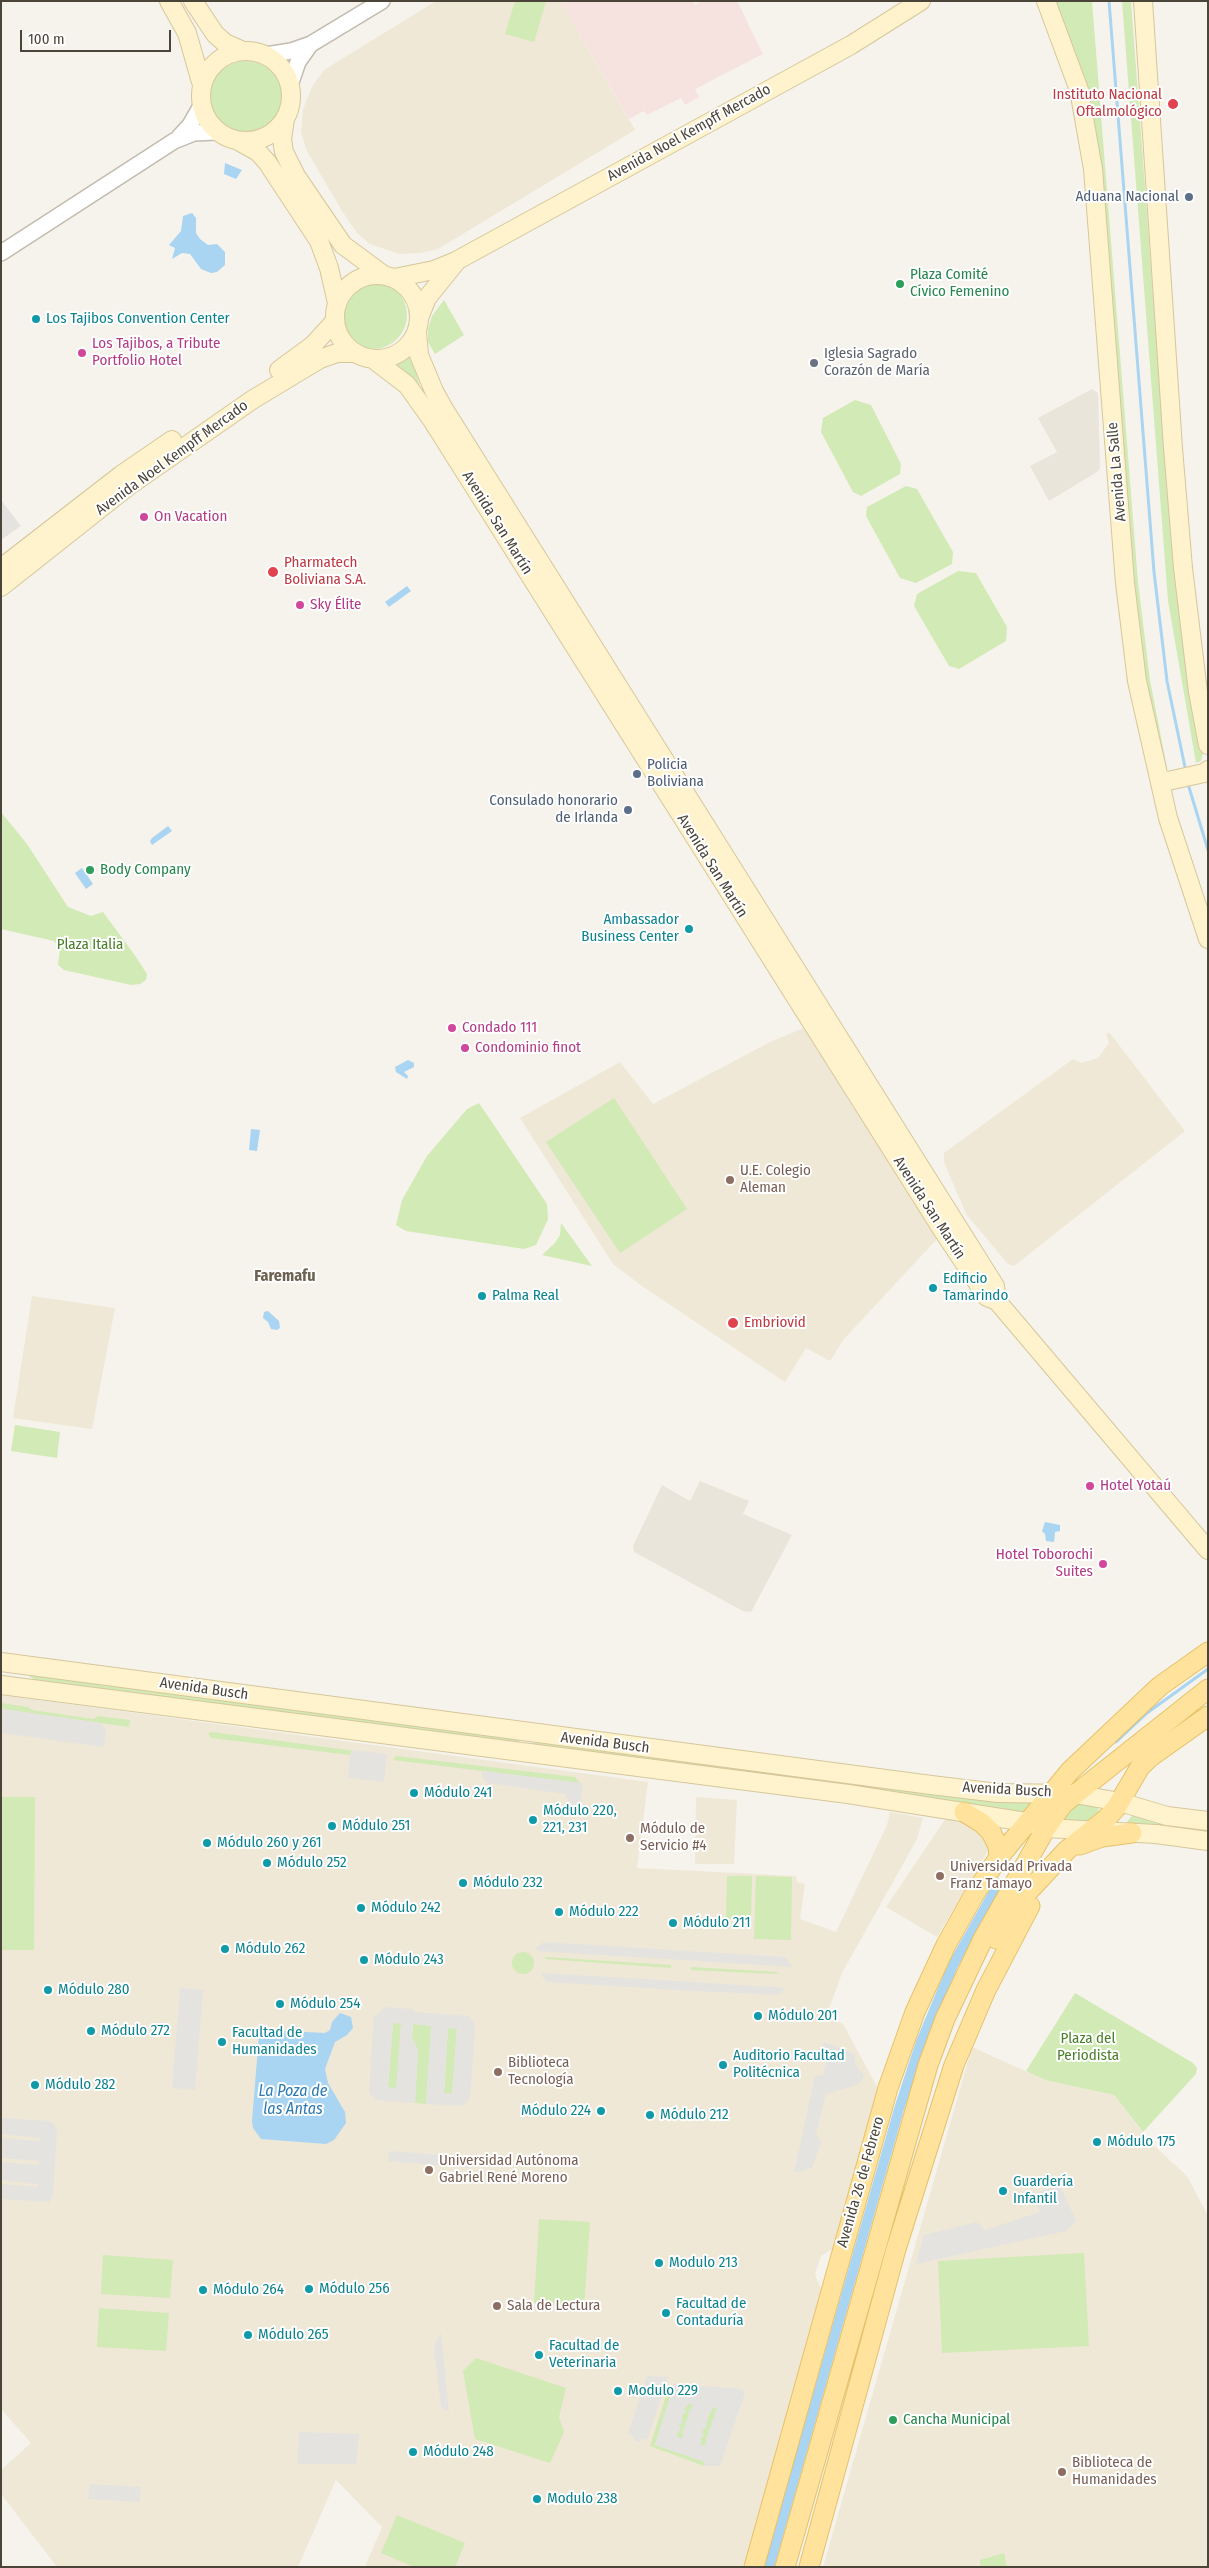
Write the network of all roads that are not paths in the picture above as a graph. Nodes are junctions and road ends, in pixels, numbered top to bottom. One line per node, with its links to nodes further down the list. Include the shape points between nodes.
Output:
1 (169, 1): 10 (main road, via 187,33)
2 (193, 1): 8 (main road, via 215,34 225,43)
3 (382, 1): 7 (street)
4 (921, 1): 18 (main road, Avenida Noel Kempff Mercado, via 852,45)
5 (1045, 1): 29 (main road, Avenida La Salle, via 1079,90 1088,134 1125,583 1137,681)
6 (1144, 1): 27 (main road, via 1173,457 1198,692)
7 (311, 44): 9 (street, via 291,52); 11 (street, via 298,62)
8 (243, 51): 9 (main road); 10 (main road, via 223,57)
9 (266, 55): 11 (main road, via 282,68)
10 (201, 82): 12 (main road)
11 (290, 85): 13 (main road, via 290,108)
12 (201, 106): 14 (main road); 15 (street, via 190,125)
13 (285, 119): 16 (main road, via 266,137); 19 (main road, via 284,152 307,192 343,245)
14 (216, 132): 15 (street, via 194,133); 16 (main road)
15 (174, 141): 17 (street)
16 (240, 142): 20 (main road, via 258,152 267,162 319,241)
17 (1, 253)
18 (456, 261): 19 (main road, Avenida Noel Kempff Mercado, via 434,270); 22 (main road, Avenida Noel Kempff Mercado, via 427,298)
19 (389, 277): 20 (main road, via 373,275 351,283); 22 (main road, via 412,294)
20 (337, 303): 21 (main road)
21 (335, 321): 23 (main road, via 337,333); 25 (main road, Avenida Noel Kempff Mercado, via 295,359 121,475)
22 (418, 325): 24 (main road, via 410,344 399,353); 31 (main road, Avenida San Martín, via 419,355 444,409 995,1286)
23 (354, 353): 24 (main road); 26 (main road, Avenida Noel Kempff Mercado, via 337,353 320,359 252,400 130,485)
24 (372, 359): 31 (main road, Avenida San Martín, via 407,385 432,420 938,1224 987,1297)
25 (1, 568)
26 (1, 586)
27 (1208, 745)
28 (1205, 773): 29 (main road)
29 (1165, 783): 30 (main road, Avenida La Salle, via 1168,818)
30 (1208, 940)
31 (997, 1301): 32 (main road, Avenida San Martín)
32 (1208, 1550)
33 (1208, 1652): 44 (main road, Avenida 26 de Febrero, via 1160,1686 1074,1766)
34 (1, 1662): 35 (main road, Avenida Busch)
35 (21, 1665): 36 (main road); 40 (main road, Avenida Busch)
36 (10, 1686): 42 (main road, Avenida Busch)
37 (1208, 1689): 46 (main road)
38 (1208, 1703): 41 (main road)
39 (1208, 1716): 41 (main road)
40 (529, 1733): 42 (main road); 43 (main road, Avenida Busch)
41 (1158, 1751): 47 (main road, via 1140,1767)
42 (526, 1753): 45 (main road, Avenida Busch)
43 (908, 1782): 44 (main road, Avenida Busch, via 998,1793); 45 (main road, via 892,1785 857,1780 850,1784)
44 (1051, 1792): 46 (main road, Avenida Busch); 50 (main road, Avenida 26 de Febrero)
45 (848, 1794): 48 (main road, Avenida Busch)
46 (1075, 1794): 47 (main road, Avenida Busch); 51 (main road, via 1063,1804)
47 (1120, 1802): 49 (main road, Avenida Busch, via 1167,1816); 52 (main road, via 1106,1819)
48 (964, 1812): 50 (main road, Avenida Busch); 56 (main road, via 991,1832)
49 (1205, 1821): 54 (main road, via 1198,1822 1194,1830)
50 (1026, 1822): 51 (main road, Avenida Busch); 56 (main road, Avenida 26 de Febrero)
51 (1046, 1828): 52 (main road, Avenida Busch); 61 (main road, via 983,1939 945,2019 928,2065)
52 (1089, 1831): 53 (main road, Avenida Busch); 55 (main road)
53 (1132, 1833): 54 (main road, Avenida Busch); 55 (main road, via 1088,1840)
54 (1205, 1840)
55 (1064, 1854): 57 (main road)
56 (999, 1857): 60 (main road, Avenida 26 de Febrero, via 946,1945 915,2012 888,2088)
57 (1043, 1878): 58 (main road, via 971,2023 954,2065); 59 (main road, via 1025,1895 995,1941 954,2025)
58 (906, 2214): 59 (main road); 63 (main road)
59 (879, 2265): 62 (main road)
60 (754, 2567)
61 (785, 2567)
62 (796, 2567)
63 (809, 2567)

